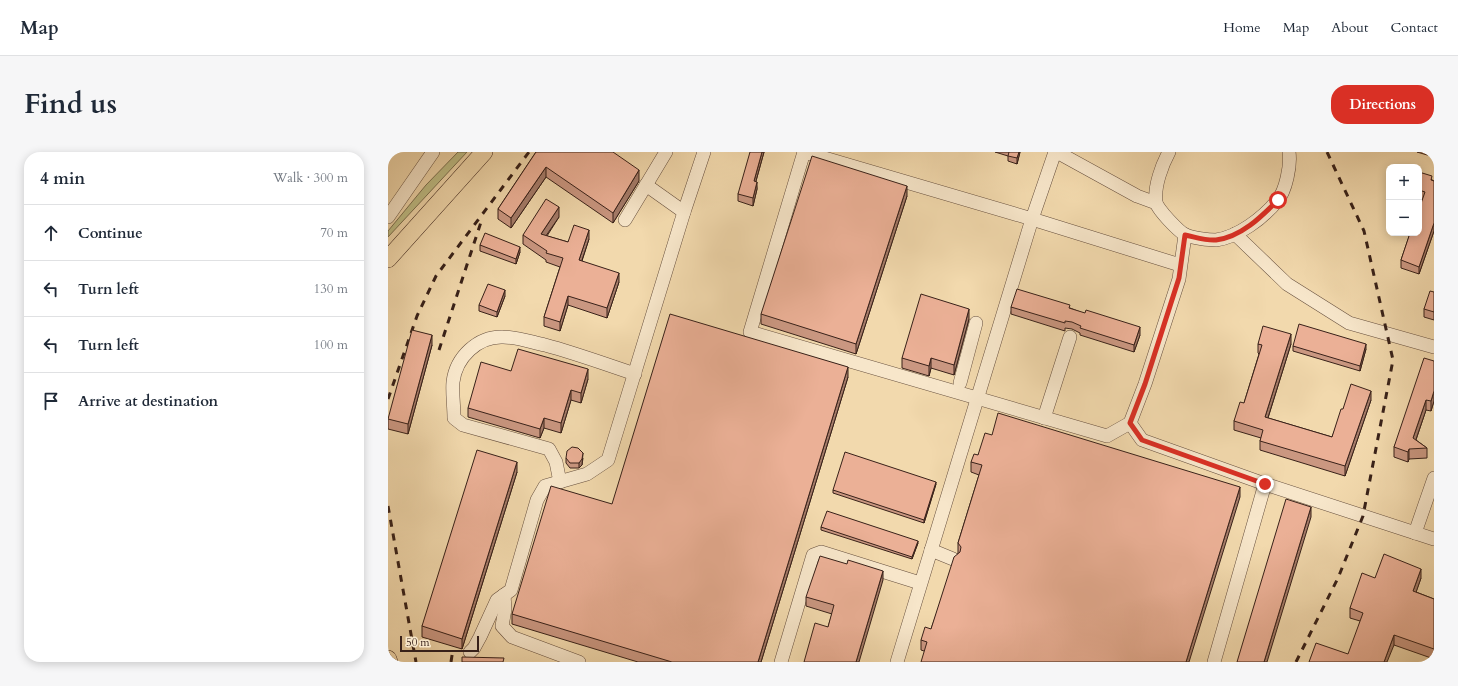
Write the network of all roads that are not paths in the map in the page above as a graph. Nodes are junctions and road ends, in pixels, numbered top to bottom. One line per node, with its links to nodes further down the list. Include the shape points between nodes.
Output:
1 (433, 152): 13 (lane)
2 (484, 152): 18 (main road)
3 (666, 152): 10 (lane)
4 (704, 152): 12 (lane)
5 (804, 152): 9 (lane); 27 (lane, via 750,332)
6 (1056, 152): 11 (lane, via 1137,196); 14 (lane)
7 (1169, 152): 11 (lane, via 1157,184)
8 (1289, 152): 16 (lane, via 1290,168 1278,200 1260,217)
9 (834, 156): 14 (lane)
10 (646, 186): 12 (lane); 15 (lane)
11 (1156, 203): 17 (lane, via 1161,212)
12 (684, 212): 25 (lane)
13 (388, 217)
14 (1032, 219): 19 (lane); 24 (lane)
15 (625, 220)
16 (1235, 234): 17 (lane, via 1215,240); 22 (lane, via 1287,284 1349,322)
17 (1185, 235): 19 (lane)
18 (388, 259)
19 (1180, 265): 29 (lane, via 1179,278)
20 (976, 323): 23 (lane)
21 (1070, 337): 28 (lane)
22 (1434, 347)
23 (968, 355): 24 (lane); 26 (lane)
24 (989, 363): 27 (lane)
25 (635, 374): 31 (lane, via 608,460 587,474); 31 (lane, via 520,339 490,338 467,351 453,382 454,418 463,425 549,449 556,462)
26 (960, 383)
27 (978, 399): 28 (lane); 35 (lane)
28 (1044, 418): 29 (lane, via 1107,436)
29 (1130, 423): 32 (lane, via 1142,440)
30 (1434, 478): 33 (lane)
31 (560, 482): 38 (lane, via 545,486 537,500 511,590)
32 (1265, 484): 33 (lane); 43 (lane)
33 (1415, 533): 34 (lane)
34 (1434, 539)
35 (931, 550): 36 (lane); 37 (lane)
36 (953, 559)
37 (920, 583): 41 (lane, via 821,552 814,555); 42 (lane)
38 (504, 595): 39 (lane, via 497,600 485,629); 40 (lane, via 502,626 512,637)
39 (470, 652)
40 (579, 662)
41 (781, 662)
42 (897, 662)
43 (1214, 662)

